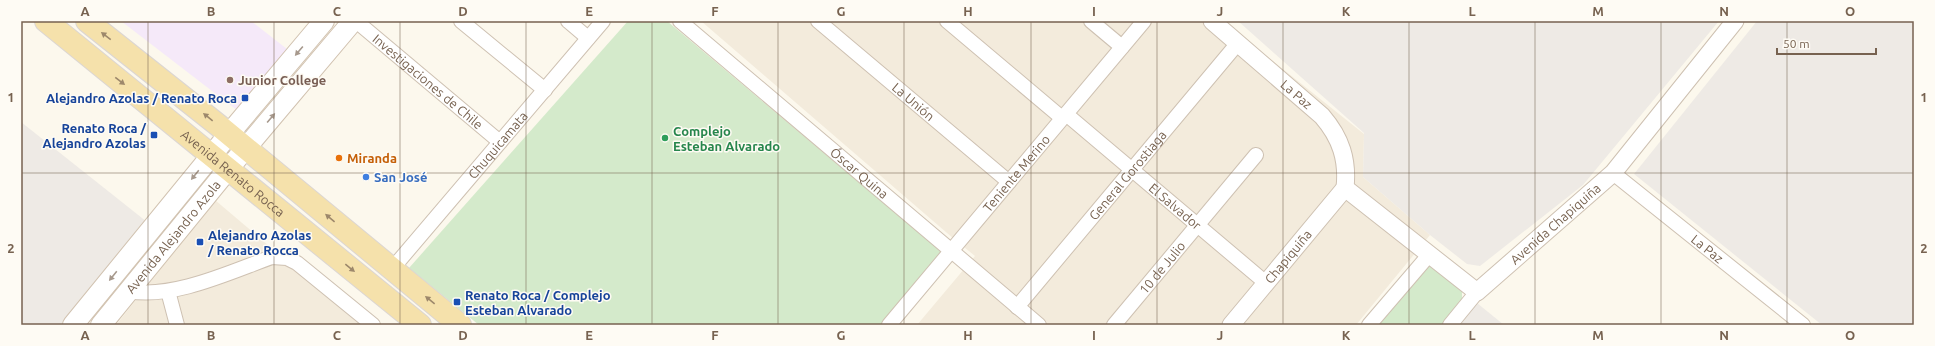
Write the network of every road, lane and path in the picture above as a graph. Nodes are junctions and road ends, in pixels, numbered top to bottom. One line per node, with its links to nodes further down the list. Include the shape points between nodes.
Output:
1 (46, 21): 24 (main road, Avenida Renato Rocca, one-way to 24)
2 (87, 21): 21 (main road, Avenida Renato Rocca, one-way to 2)
3 (324, 21): 21 (main road, Avenida Alejandro Azola, one-way to 21)
4 (353, 21): 23 (main road, Avenida Alejandro Azola, one-way to 4)
5 (356, 21): 22 (street, Investigaciones de Chile)
6 (461, 21): 19 (street)
7 (568, 21): 16 (street)
8 (602, 21): 16 (street, Chuquicamata)
9 (680, 21): 32 (street, Óscar Quina)
10 (818, 21): 29 (street, La Unión)
11 (947, 21): 20 (street, El Salvador)
12 (1091, 21): 18 (street)
13 (1144, 21): 18 (street, Teniente Merino)
14 (1212, 21): 17 (street, La Paz)
15 (1735, 21): 28 (street, Avenida Chapiquiña)
16 (588, 38): 19 (street, Chuquicamata)
17 (1238, 43): 27 (street, General Gorostiaga); 30 (street, La Paz, via 1322,116 1330,126 1337,136 1344,158)
18 (1122, 47): 20 (street, Teniente Merino)
19 (545, 90): 22 (street, Chuquicamata)
20 (1064, 116): 27 (street, El Salvador); 29 (street, Teniente Merino)
21 (229, 134): 23 (main road, Avenida Renato Rocca); 24 (main road, Avenida Alejandro Azola)
22 (500, 142): 34 (street, Chuquicamata)
23 (246, 148): 26 (main road, Avenida Alejandro Azola); 34 (main road, Avenida Renato Rocca, one-way to 23)
24 (212, 154): 26 (main road, Avenida Renato Rocca); 40 (main road, Avenida Alejandro Azola, one-way to 40)
25 (1256, 155): 31 (street, 10 de Julio)
26 (229, 168): 36 (main road, Avenida Alejandro Azola); 44 (main road, Avenida Renato Rocca, one-way to 44)
27 (1132, 170): 31 (street, El Salvador); 39 (street, General Gorostiaga)
28 (1613, 173): 38 (street, Avenida Chapiquiña); 52 (street, La Paz)
29 (1009, 182): 32 (street, Teniente Merino)
30 (1345, 188): 33 (street); 35 (street, Chapiquiña)
31 (1198, 225): 35 (street, El Salvador); 48 (street, 10 de Julio)
32 (951, 251): 39 (street, Óscar Quina); 46 (street, Teniente Merino)
33 (1429, 255): 38 (street); 50 (street)
34 (392, 270): 45 (main road, Avenida Renato Rocca, one-way to 34)
35 (1266, 283): 49 (street, Chapiquiña)
36 (129, 291): 37 (street); 41 (main road, Avenida Alejandro Azola)
37 (168, 291): 42 (street); 43 (street, via 272,257 287,258 297,263)
38 (1477, 292): 51 (street)
39 (1017, 307): 47 (street, Óscar Quina)
40 (73, 325)
41 (101, 325)
42 (177, 325)
43 (373, 325)
44 (420, 325)
45 (460, 325)
46 (889, 325)
47 (1039, 325)
48 (1114, 325)
49 (1231, 325)
50 (1369, 325)
51 (1450, 325)
52 (1803, 325)

